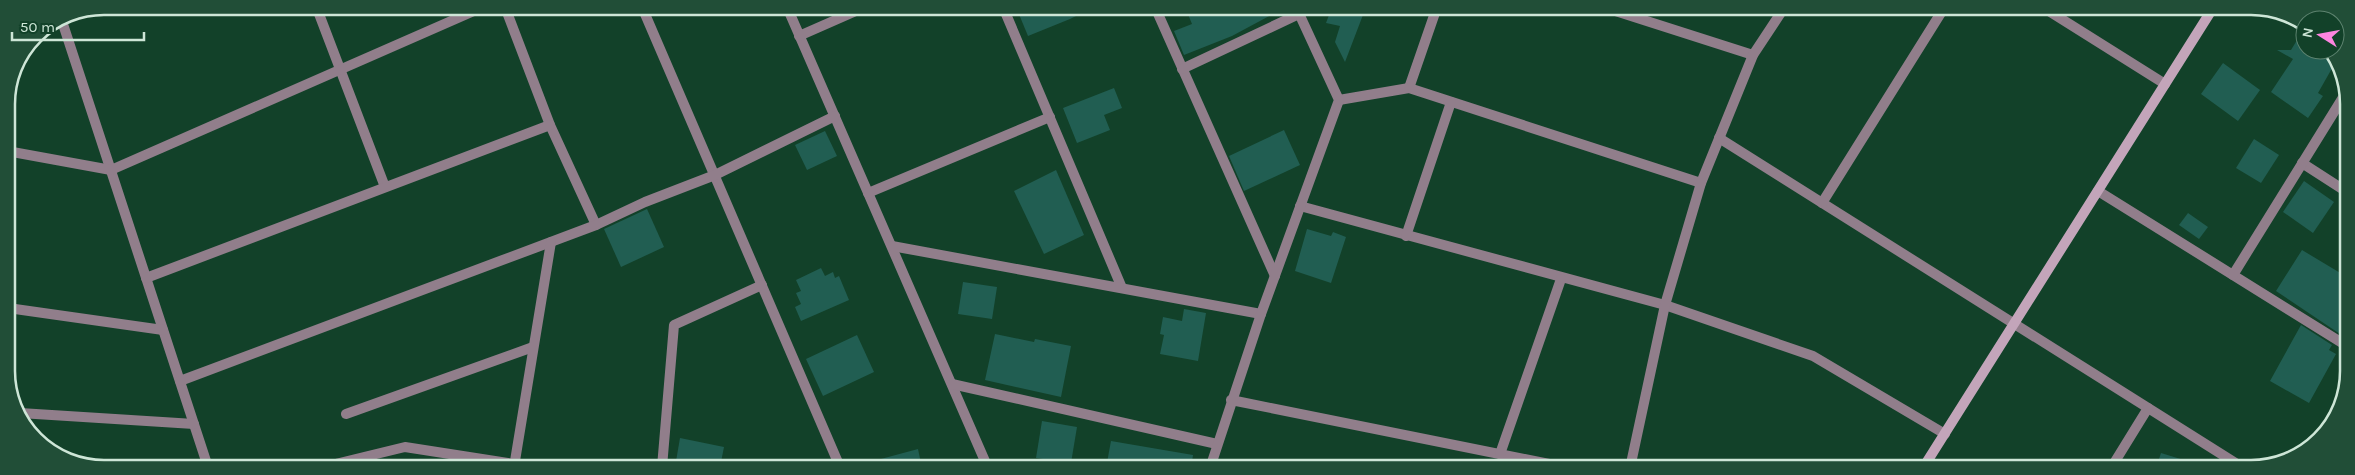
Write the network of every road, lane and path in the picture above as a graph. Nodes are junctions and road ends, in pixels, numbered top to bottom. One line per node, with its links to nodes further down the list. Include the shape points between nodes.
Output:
1 (319, 15): 21 (street)
2 (465, 15): 21 (street)
3 (508, 15): 29 (street)
4 (645, 15): 34 (street)
5 (790, 15): 18 (street)
6 (847, 15): 18 (street)
7 (1006, 15): 28 (street)
8 (1158, 15): 20 (street)
9 (1289, 15): 20 (street)
10 (1299, 15): 24 (street)
11 (1435, 15): 23 (street)
12 (1636, 15): 19 (street)
13 (1779, 15): 19 (street)
14 (1940, 15): 40 (street)
15 (2055, 15): 22 (street)
16 (2209, 15): 22 (street)
17 (63, 25): 33 (street)
18 (799, 36): 27 (street)
19 (1753, 55): 30 (street)
20 (1182, 69): 47 (street)
21 (340, 70): 33 (street); 36 (street)
22 (2165, 84): 38 (street)
23 (1410, 88): 24 (street); 25 (street)
24 (1339, 100): 41 (street)
25 (1451, 102): 35 (street); 43 (street)
26 (2340, 102): 32 (street)
27 (835, 116): 34 (street); 39 (street)
28 (1050, 117): 39 (street); 51 (street)
29 (550, 125): 36 (street); 42 (street)
30 (1719, 138): 35 (street); 40 (street)
31 (15, 152): 33 (street)
32 (2302, 163): 37 (street); 46 (street)
33 (111, 170): 48 (street)
34 (715, 175): 42 (street); 50 (street)
35 (1701, 183): 52 (street)
36 (385, 187): 48 (street)
37 (2340, 187)
38 (2098, 191): 46 (street); 55 (street)
39 (868, 193): 45 (street)
40 (1822, 203): 55 (street)
41 (1300, 206): 43 (street); 47 (street)
42 (596, 225): 44 (street)
43 (1406, 236): 49 (street)
44 (552, 242): 58 (street); 59 (street)
45 (892, 246): 51 (street); 60 (street)
46 (2233, 275): 57 (street)
47 (1275, 276): 54 (street)
48 (146, 278): 56 (street)
49 (1561, 278): 52 (street); 68 (street)
50 (762, 285): 73 (street, via 674,325); 74 (street)
51 (1122, 288): 54 (street)
52 (1665, 305): 66 (street, via 1813,356); 78 (street)
53 (15, 309): 56 (street)
54 (1261, 314): 61 (street)
55 (2014, 324): 62 (street); 66 (street)
56 (163, 330): 59 (street)
57 (2340, 342)
58 (534, 347): 64 (street); 72 (street)
59 (180, 381): 65 (street)
60 (952, 384): 67 (street); 75 (street)
61 (1232, 400): 67 (street); 68 (street)
62 (2148, 408): 80 (street); 81 (street)
63 (26, 413): 65 (street)
64 (346, 414)
65 (194, 424): 69 (street)
66 (1945, 434): 79 (street)
67 (1217, 444): 76 (street)
68 (1500, 454): 77 (street)
69 (206, 460)
70 (352, 460): 71 (street, via 405,447)
71 (480, 460)
72 (515, 460)
73 (663, 460)
74 (837, 460)
75 (985, 460)
76 (1212, 460)
77 (1530, 460)
78 (1632, 460)
79 (1928, 460)
80 (2116, 460)
81 (2232, 460)

